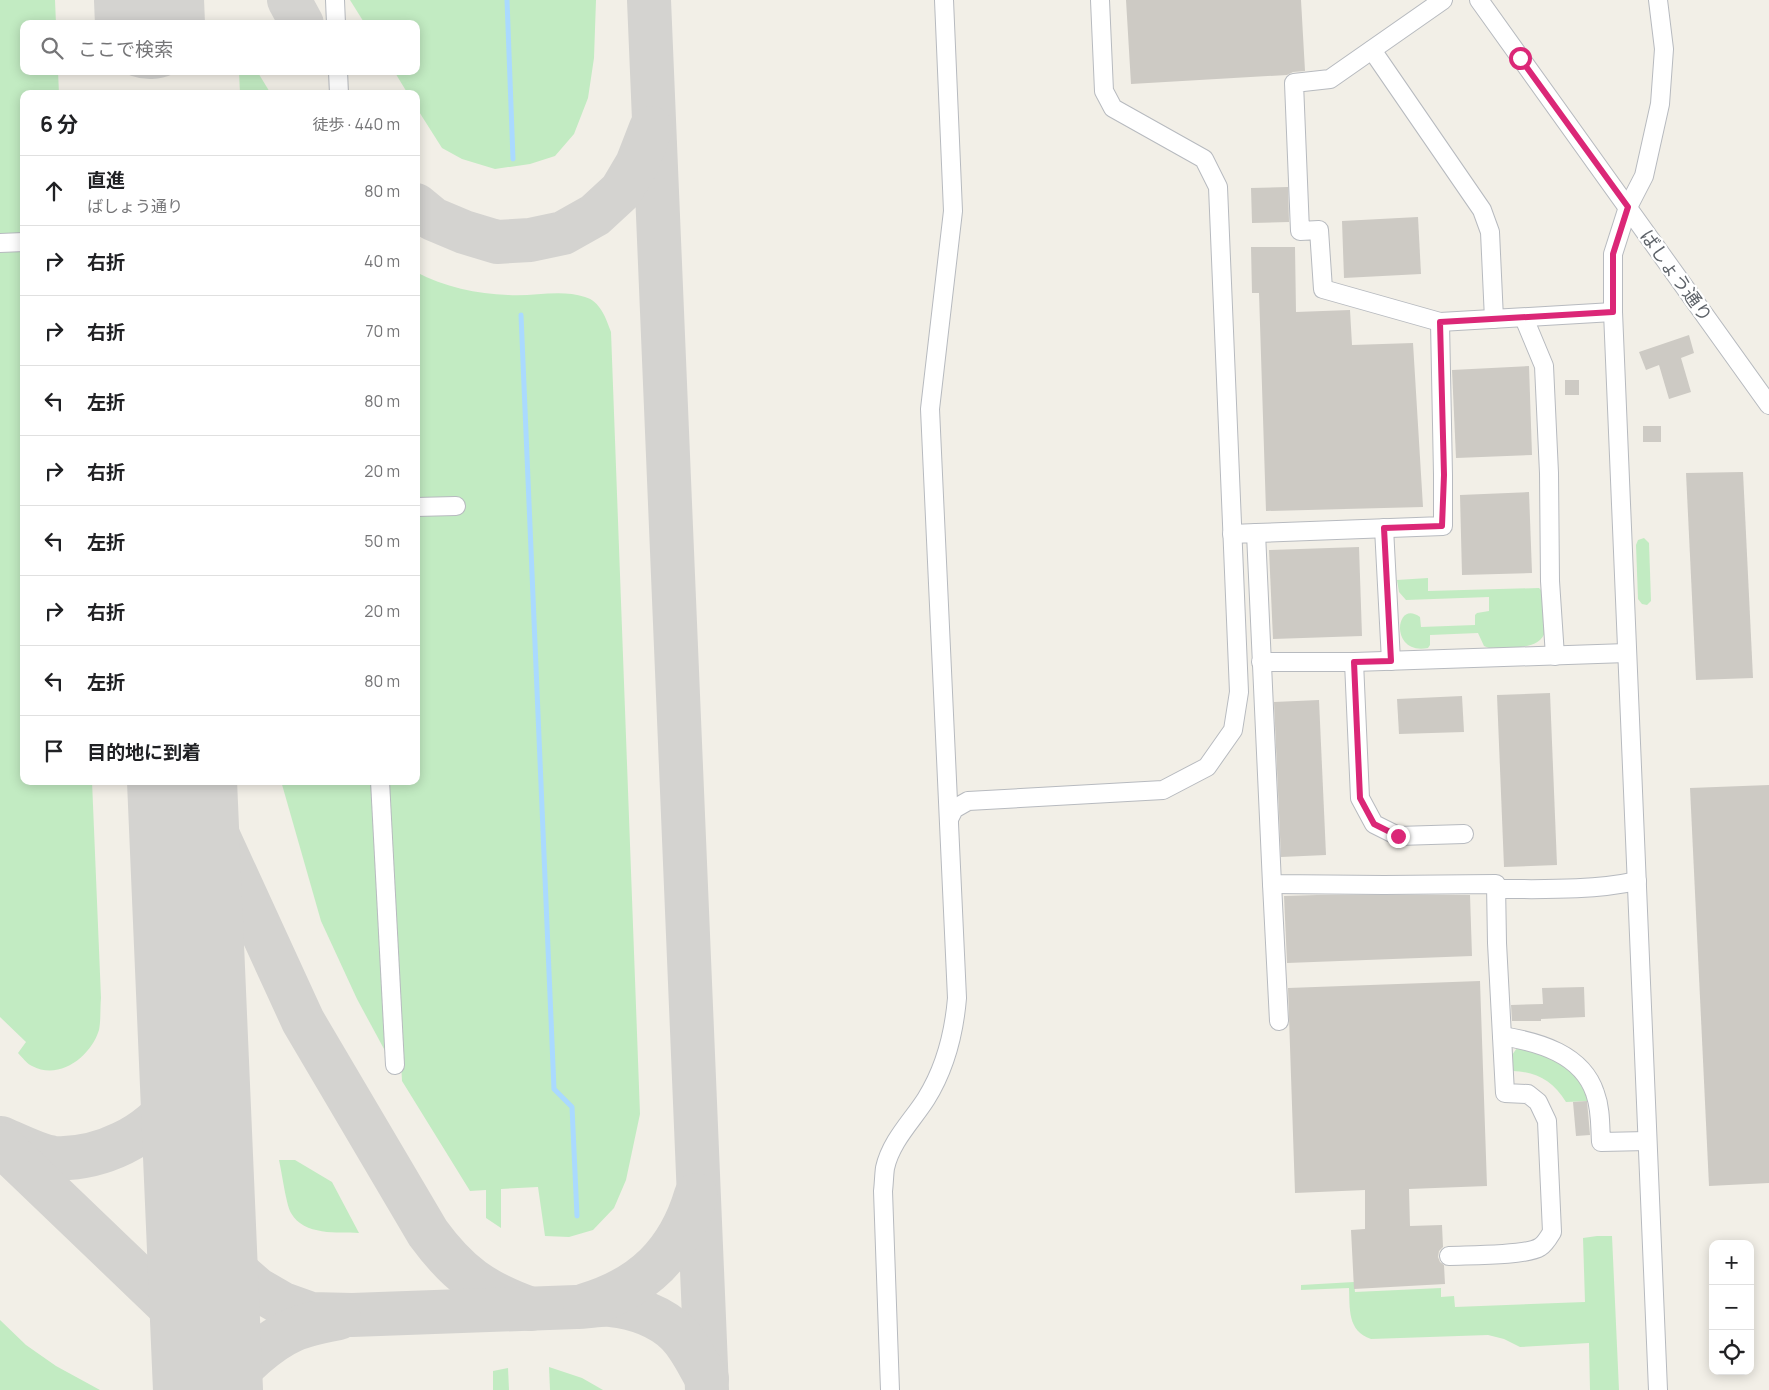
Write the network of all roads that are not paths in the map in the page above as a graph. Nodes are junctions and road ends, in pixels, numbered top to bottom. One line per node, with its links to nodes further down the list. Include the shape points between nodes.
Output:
1 (335, 0): 7 (lane)
2 (944, 0): 30 (lane, via 953,211 930,409)
3 (1100, 0): 23 (lane, via 1104,91 1112,108 1204,159 1218,187)
4 (1443, 0): 8 (lane)
5 (1479, 0): 11 (lane, ばしょう通り)
6 (1658, 0): 11 (lane, via 1664,49 1660,104 1644,176)
7 (336, 20)
8 (1372, 50): 16 (lane, via 1482,210 1490,232); 17 (lane, via 1330,79 1294,83 1300,231 1319,230 1323,289)
9 (338, 75): 10 (lane)
10 (338, 90)
11 (1628, 207): 14 (lane, via 1613,254); 18 (lane, ばしょう通り)
12 (20, 242): 13 (lane)
13 (0, 243)
14 (1613, 312): 15 (lane); 24 (lane)
15 (1524, 318): 16 (lane); 25 (lane, via 1544,366)
16 (1494, 319): 17 (lane)
17 (1440, 322): 21 (lane, via 1442,526)
18 (1769, 405)
19 (456, 506): 20 (lane)
20 (420, 507)
21 (1384, 528): 22 (lane); 26 (lane)
22 (1256, 533): 23 (lane); 27 (lane)
23 (1232, 534): 30 (lane, via 1239,692 1233,730 1207,767 1163,790 968,800 954,809)
24 (1627, 653): 25 (lane); 32 (lane)
25 (1555, 656): 26 (lane)
26 (1391, 661): 28 (lane)
27 (1261, 662): 28 (lane); 33 (lane)
28 (1354, 662): 31 (lane, via 1360,798 1374,824 1398,836)
29 (380, 785): 37 (lane)
30 (949, 819): 40 (lane, via 957,998 955,1024 949,1052 939,1075 893,1147 883,1191)
31 (1464, 834)
32 (1637, 881): 34 (lane, via 1606,886); 38 (lane)
33 (1272, 884): 34 (lane, via 1496,884); 35 (lane)
34 (1496, 889): 36 (lane)
35 (1279, 1021)
36 (1502, 1036): 38 (lane, via 1556,1051 1582,1069 1596,1094 1601,1142); 39 (lane, via 1504,1093 1528,1094 1538,1102 1547,1121 1552,1232 1540,1248 1527,1252)
37 (394, 1065)
38 (1648, 1142): 41 (lane)
39 (1449, 1256)
40 (890, 1390)
41 (1658, 1390)

